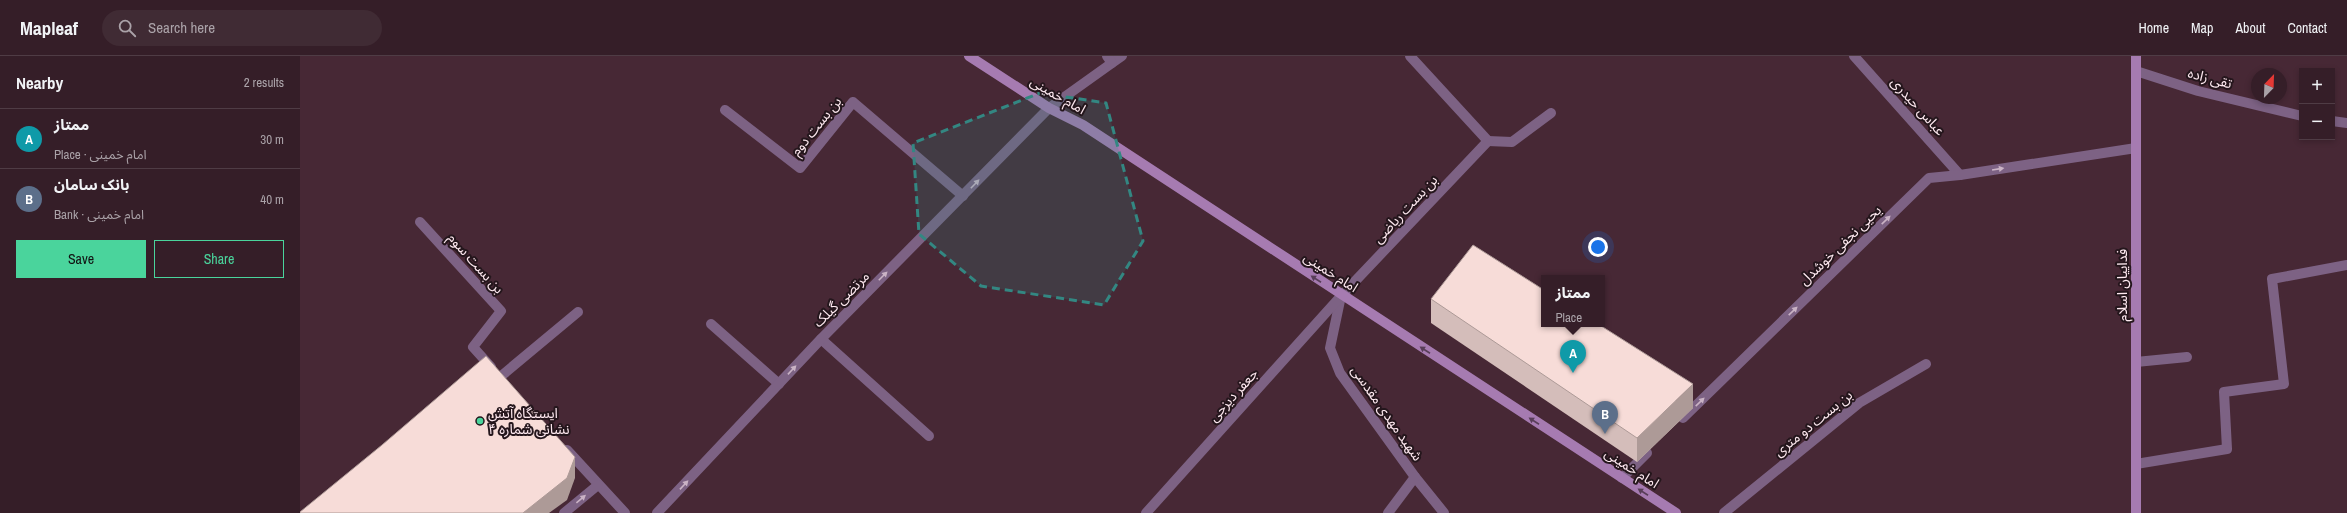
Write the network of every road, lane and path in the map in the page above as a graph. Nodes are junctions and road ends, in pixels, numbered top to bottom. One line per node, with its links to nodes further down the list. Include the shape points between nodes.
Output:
1 (969, 56): 8 (main road, امام خمینی)
2 (1122, 56): 6 (street, مرتضی گیلک)
3 (1410, 56): 14 (street)
4 (1854, 56): 16 (street, عباس حیدری)
5 (2136, 56): 7 (main road, فداییان اسلام)
6 (1109, 60): 8 (street, مرتضی گیلک)
7 (2136, 71): 11 (street, تقی زاده, via 2198,90); 15 (main road, فداییان اسلام)
8 (1049, 108): 17 (street, مرتضی گیلک, one-way to 8); 20 (main road, امام خمینی, one-way to 8, via 1083,125)
9 (725, 110): 17 (street, بن بست دوم, via 800,168 853,102)
10 (1551, 113): 14 (street, via 1512,142)
11 (2299, 115)
12 (2335, 121): 13 (street)
13 (2347, 123)
14 (1488, 141): 20 (street, بن بست ریاضی)
15 (2136, 148): 16 (street, یحیی نجفی خوشدل, one-way to 15); 25 (main road, فداییان اسلام)
16 (1960, 175): 28 (street, یحیی نجفی خوشدل, one-way to 16, via 1930,178)
17 (963, 196): 23 (street, مرتضی گیلک, one-way to 17)
18 (420, 222): 21 (street, بن بست سوم, via 501,311 473,347 503,380)
19 (2347, 265): 32 (street, via 2272,279 2284,384 2224,392 2227,449)
20 (1341, 296): 33 (street, شهید مهدی مقدسی, via 1330,348 1340,373); 34 (main road, امام خمینی, one-way to 20); 39 (street, جعفر دیزجی)
21 (578, 312)
22 (711, 324): 27 (street)
23 (821, 339): 27 (street, مرتضی گیلک, one-way to 23); 29 (street)
24 (2187, 357): 25 (street)
25 (2136, 362): 32 (main road, فداییان اسلام)
26 (1926, 364): 43 (street, بن بست دو متری, via 1859,404)
27 (779, 384): 38 (street, مرتضی گیلک, one-way to 27)
28 (1676, 424)
29 (929, 436)
30 (562, 445): 35 (street)
31 (1654, 446): 34 (street)
32 (2136, 464): 44 (main road, فداییان اسلام)
33 (1415, 477): 40 (street); 41 (street, شهید مهدی مقدسی)
34 (1622, 478): 42 (main road, امام خمینی, one-way to 34)
35 (598, 485): 36 (street, one-way to 35); 37 (street)
36 (564, 513)
37 (625, 513)
38 (657, 513)
39 (1146, 513)
40 (1388, 513)
41 (1444, 513)
42 (1676, 513)
43 (1724, 513)
44 (2136, 513)

